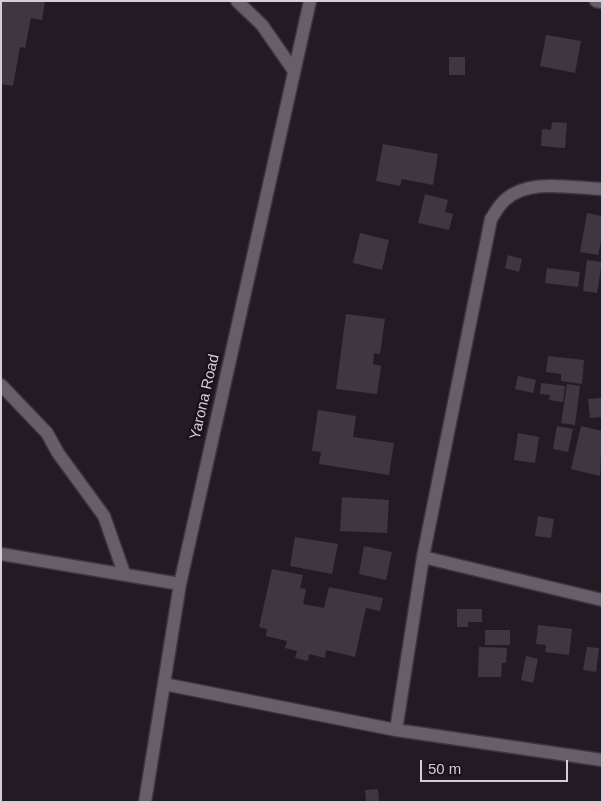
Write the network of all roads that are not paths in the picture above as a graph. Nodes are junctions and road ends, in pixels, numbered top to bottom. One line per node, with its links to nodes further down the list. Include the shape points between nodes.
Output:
1 (237, 1): 5 (street, via 262,25)
2 (310, 1): 5 (street, Yarona Road)
3 (596, 1): 4 (street)
4 (602, 2)
5 (294, 71): 11 (street, Yarona Road)
6 (602, 189): 9 (street, via 534,187 518,191 504,201 491,219)
7 (1, 385): 10 (street, via 47,433 104,516)
8 (1, 554): 10 (street)
9 (423, 557): 12 (street); 14 (street)
10 (124, 572): 11 (street)
11 (180, 584): 13 (street, Yarona Road)
12 (602, 600)
13 (164, 684): 14 (street); 16 (street, Yarona Road)
14 (396, 730): 15 (street)
15 (602, 760)
16 (145, 802)

